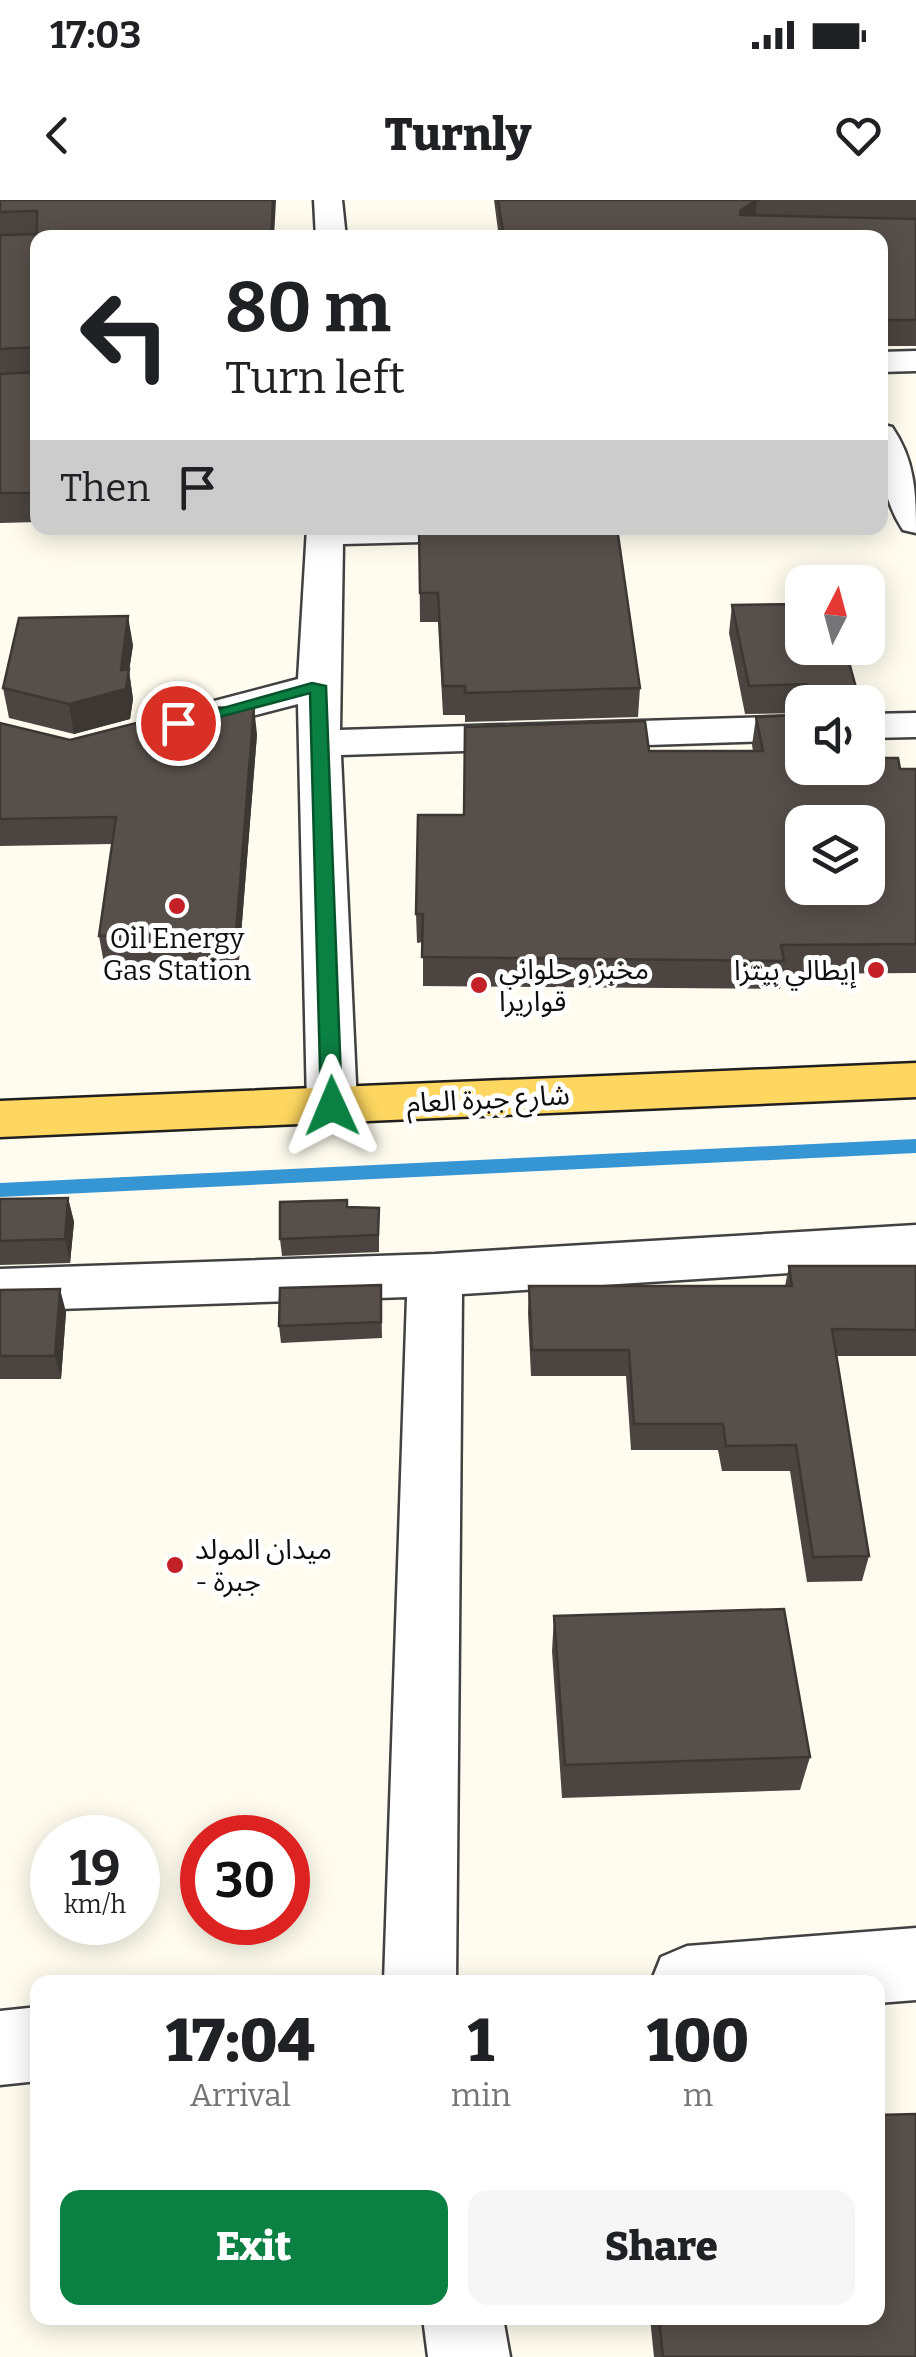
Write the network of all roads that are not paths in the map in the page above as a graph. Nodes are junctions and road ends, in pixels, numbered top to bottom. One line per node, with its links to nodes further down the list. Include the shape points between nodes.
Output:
1 (328, 200): 2 (street)
2 (330, 230)
3 (916, 361): 4 (street)
4 (888, 362)
5 (888, 454): 7 (street)
6 (888, 519): 7 (street)
7 (915, 520)
8 (325, 535): 9 (street)
9 (318, 686): 13 (street); 14 (street)
10 (916, 725): 11 (street)
11 (885, 726)
12 (785, 729): 14 (street)
13 (130, 736)
14 (322, 743): 16 (street)
15 (916, 1080): 16 (main road, شارع جبرة العام)
16 (332, 1106): 17 (main road, شارع جبرة العام)
17 (0, 1119)
18 (916, 1244): 19 (street)
19 (435, 1275): 20 (street); 22 (street)
20 (0, 1290)
21 (916, 1964): 23 (street)
22 (420, 1975)
23 (776, 1975)
24 (30, 2045): 25 (street)
25 (0, 2048)
26 (464, 2325): 27 (street)
27 (469, 2357)

